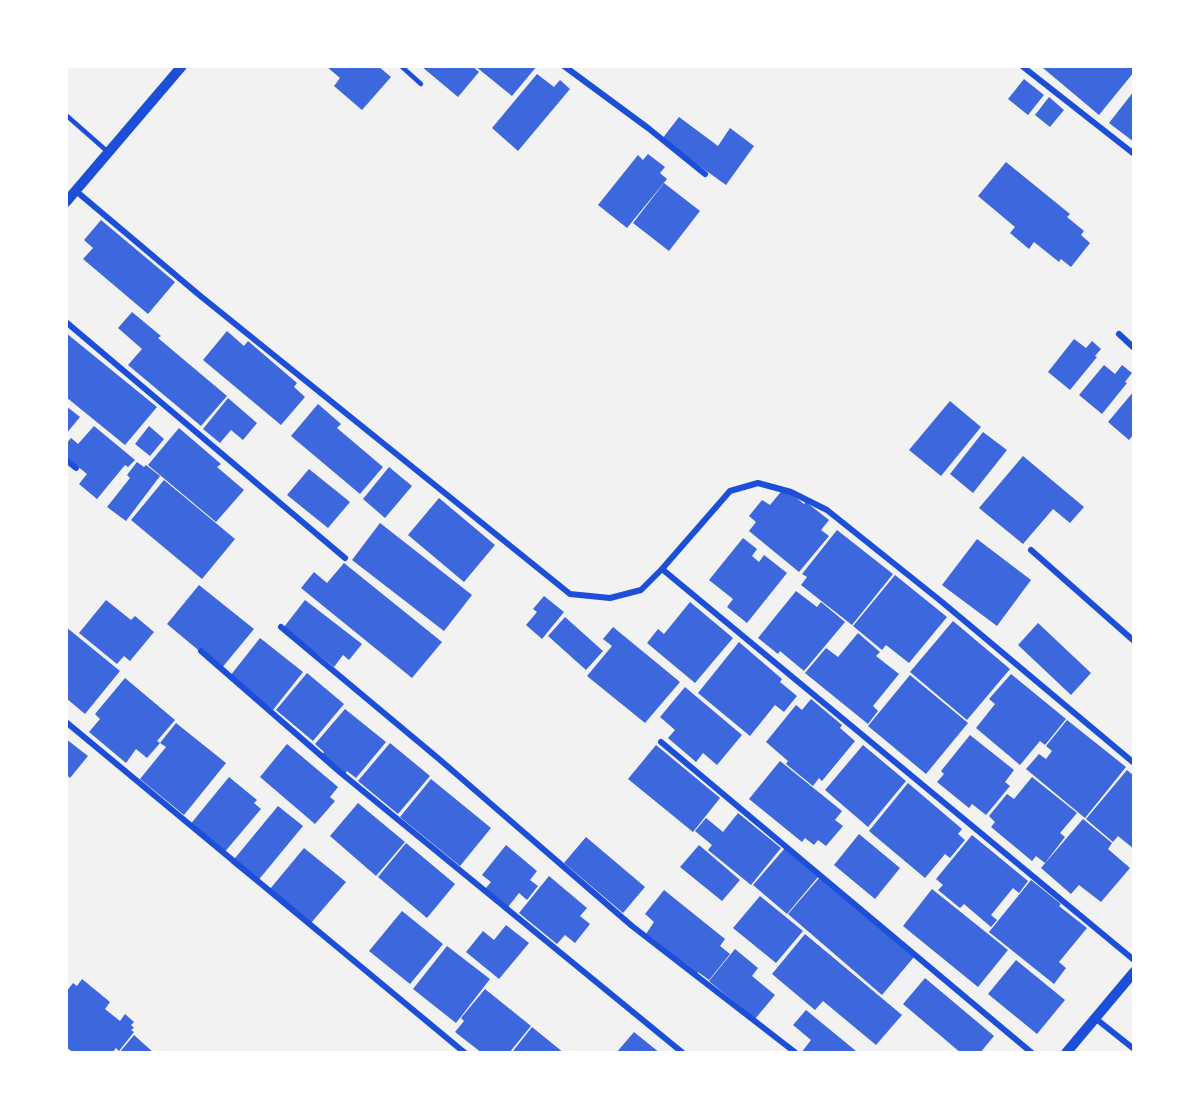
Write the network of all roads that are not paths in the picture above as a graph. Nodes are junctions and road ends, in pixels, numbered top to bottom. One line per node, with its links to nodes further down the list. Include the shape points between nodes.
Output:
1 (182, 66): 7 (street)
2 (401, 66): 5 (lane)
3 (564, 66): 9 (street)
4 (1022, 66): 8 (street)
5 (421, 84)
6 (66, 116): 7 (lane)
7 (108, 152): 10 (street)
8 (1134, 154)
9 (705, 174)
10 (76, 191): 11 (street); 19 (street, via 570,594 610,598 641,590)
11 (66, 202)
12 (66, 322): 18 (street)
13 (1119, 334): 14 (street)
14 (1134, 348)
15 (66, 460): 16 (street)
16 (76, 468)
17 (1030, 550): 21 (street)
18 (345, 558)
19 (662, 569): 25 (street, via 730,491 758,483 791,492 827,510); 26 (street)
20 (281, 627): 32 (street, via 632,926)
21 (1134, 641)
22 (201, 651): 31 (street, via 350,781)
23 (66, 722): 30 (street)
24 (661, 742): 33 (street)
25 (1134, 762)
26 (1134, 960)
27 (1134, 972): 28 (street)
28 (1095, 1018): 29 (street); 34 (street)
29 (1134, 1049)
30 (465, 1053)
31 (683, 1053)
32 (796, 1053)
33 (1032, 1053)
34 (1066, 1053)

